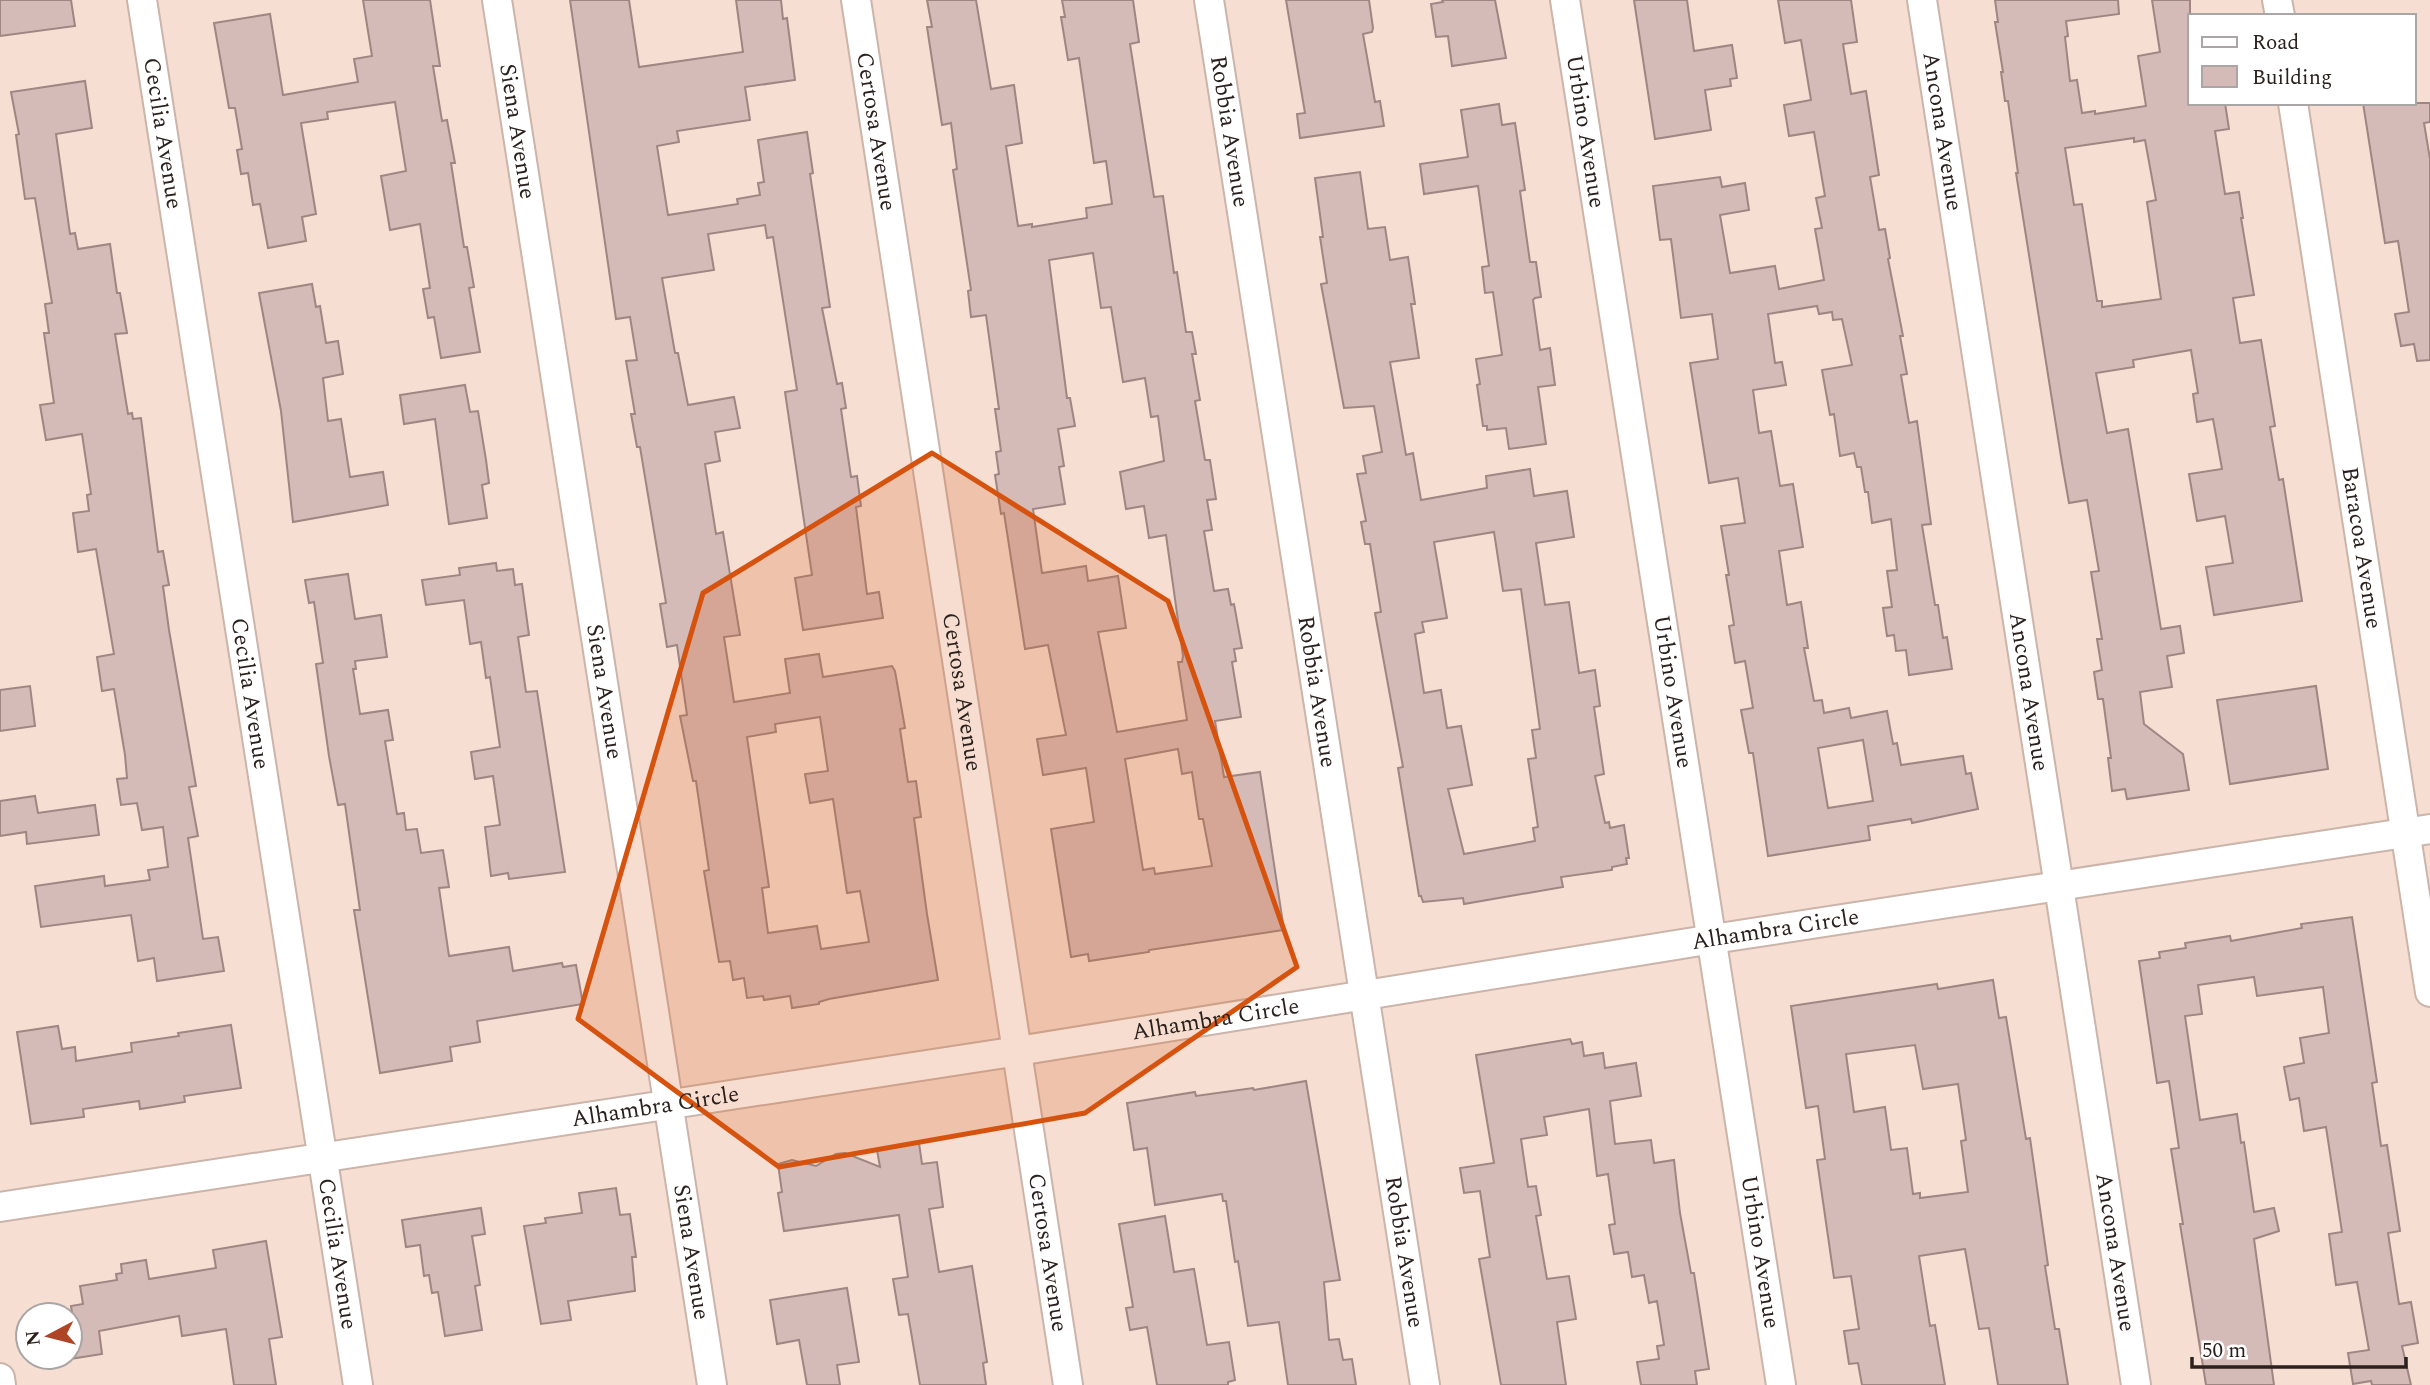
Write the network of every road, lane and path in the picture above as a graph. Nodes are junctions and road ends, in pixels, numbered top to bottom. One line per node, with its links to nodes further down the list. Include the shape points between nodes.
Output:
1 (142, 0): 15 (street, Cecilia Avenue)
2 (497, 0): 14 (street, Siena Avenue)
3 (856, 0): 13 (street, Certosa Avenue)
4 (1209, 0): 12 (street, Robbia Avenue)
5 (1565, 0): 10 (street, Urbino Avenue)
6 (1922, 0): 9 (street, Ancona Avenue)
7 (2294, 105): 8 (street, Baracoa Avenue)
8 (2418, 831): 9 (street, Alhambra Circle); 11 (street, Baracoa Avenue)
9 (2059, 886): 10 (street, Alhambra Circle); 24 (street, Ancona Avenue)
10 (1713, 939): 12 (street, Alhambra Circle); 23 (street, Urbino Avenue)
11 (2430, 992)
12 (1364, 996): 13 (street, Alhambra Circle); 22 (street, Robbia Avenue)
13 (1018, 1051): 14 (street, Alhambra Circle); 21 (street, Certosa Avenue)
14 (668, 1105): 15 (street, Alhambra Circle); 20 (street, Siena Avenue)
15 (322, 1157): 16 (street, Alhambra Circle); 19 (street, Cecilia Avenue)
16 (0, 1207)
17 (0, 1378): 18 (street)
18 (1, 1385)
19 (358, 1385)
20 (712, 1385)
21 (1069, 1385)
22 (1425, 1385)
23 (1781, 1385)
24 (2136, 1385)

